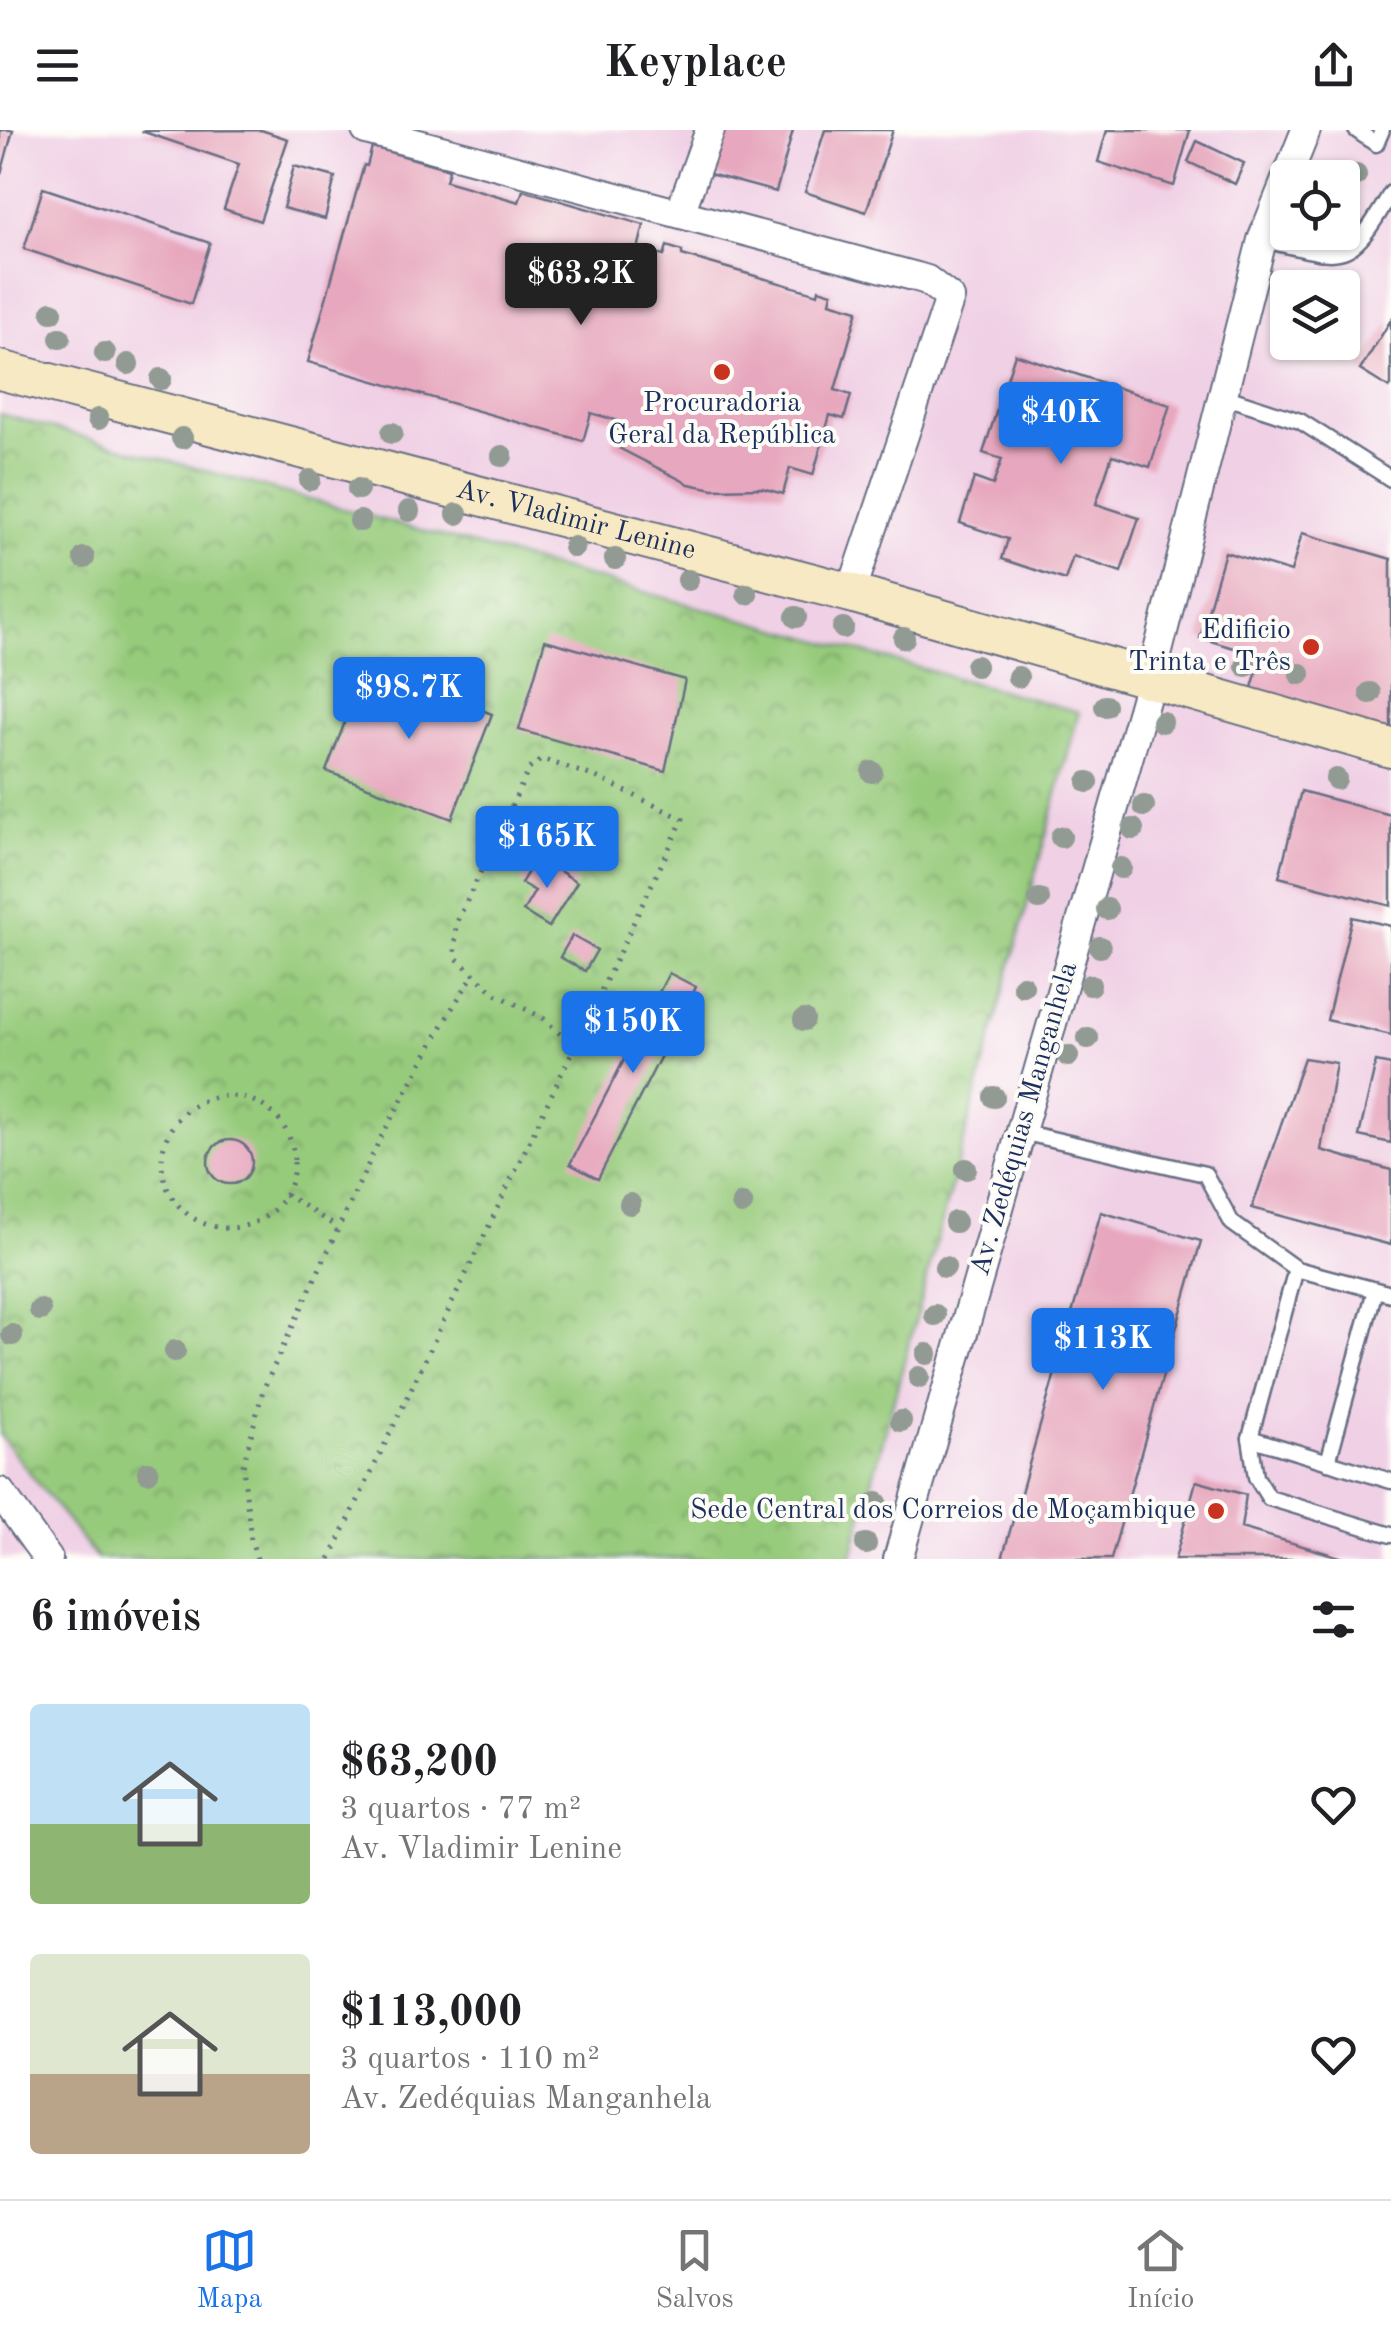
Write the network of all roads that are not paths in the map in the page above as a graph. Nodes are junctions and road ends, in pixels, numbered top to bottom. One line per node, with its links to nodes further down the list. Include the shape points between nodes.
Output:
1 (366, 130): 7 (street)
2 (710, 130): 7 (street)
3 (1306, 130): 8 (street, Av. Zedéquias Manganhela)
4 (1356, 130): 5 (lane, via 1376,144)
5 (1382, 130)
6 (1391, 192): 8 (lane, via 1352,250 1330,254)
7 (680, 213): 12 (street, via 926,280 950,298)
8 (1262, 240): 10 (street, Av. Zedéquias Manganhela)
9 (0, 370): 12 (main road, Av. Vladimir Lenine)
10 (1223, 396): 11 (lane, via 1300,420); 13 (street, Av. Zedéquias Manganhela)
11 (1391, 480)
12 (851, 594): 13 (main road, Av. Vladimir Lenine)
13 (1152, 679): 14 (main road, Av. Vladimir Lenine); 15 (street, Av. Zedéquias Manganhela)
14 (1391, 748)
15 (1022, 1132): 16 (lane, via 1205,1174 1232,1223); 25 (street, Av. Zedéquias Manganhela)
16 (1296, 1268): 17 (lane); 19 (lane)
17 (1375, 1290): 18 (lane); 20 (lane)
18 (1391, 1294)
19 (1250, 1438): 20 (lane); 23 (lane, via 1256,1477 1269,1498)
20 (1328, 1462): 21 (lane)
21 (1391, 1482)
22 (0, 1492): 24 (street)
23 (1391, 1535)
24 (48, 1559)
25 (898, 1559)

